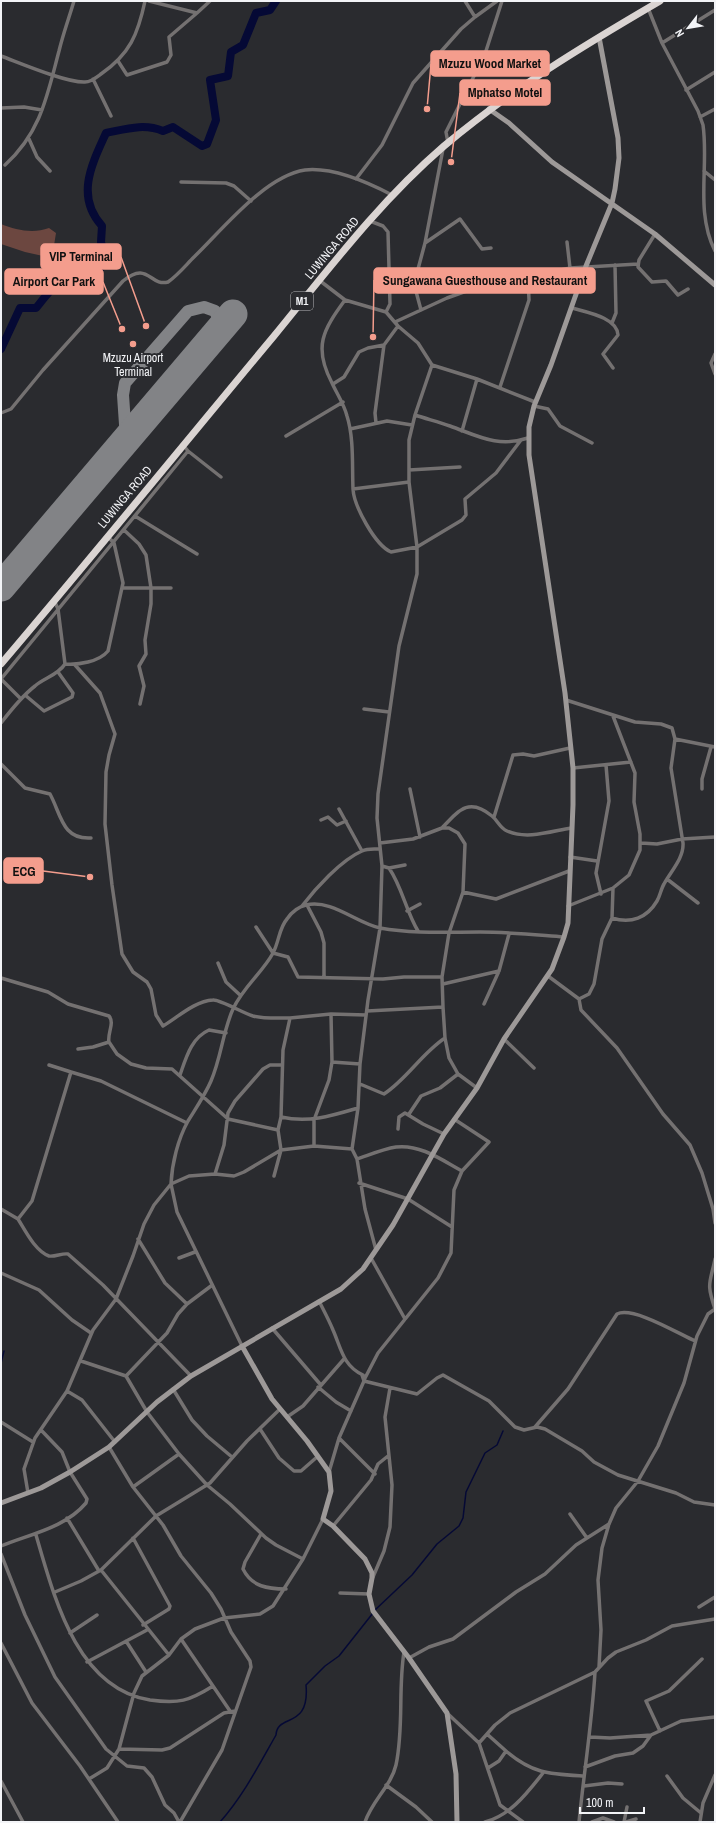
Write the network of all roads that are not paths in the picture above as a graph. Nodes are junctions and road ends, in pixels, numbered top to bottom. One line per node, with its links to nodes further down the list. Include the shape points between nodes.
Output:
1 (74, 1): 18 (street)
2 (145, 1): 16 (street, via 135,37 129,49)
3 (148, 1): 11 (street)
4 (210, 1): 11 (street)
5 (465, 1): 12 (street)
6 (497, 1): 12 (street)
7 (502, 1): 28 (street, via 485,54 446,132)
8 (660, 1): 9 (highway, LUWINGA ROAD / M1)
9 (648, 8): 13 (highway, LUWINGA ROAD / M1); 14 (street)
10 (715, 10): 14 (street)
11 (197, 13): 16 (street, via 169,37 171,55 167,62 127,75)
12 (475, 17): 32 (street, via 413,83 382,145)
13 (599, 37): 22 (highway, LUWINGA ROAD / M1, via 540,73); 37 (street, via 618,147 617,178)
14 (662, 43): 20 (street)
15 (1, 56): 18 (street)
16 (118, 61): 19 (street)
17 (715, 72): 20 (street)
18 (53, 74): 19 (street, via 84,82); 24 (street)
19 (93, 79): 25 (street)
20 (686, 90): 26 (street)
21 (1, 108): 24 (street, via 24,107)
22 (489, 109): 28 (highway, LUWINGA ROAD / M1); 37 (street, via 509,123 552,162)
23 (715, 109): 26 (street)
24 (42, 110): 27 (street)
25 (111, 116)
26 (700, 116): 31 (street, via 704,134)
27 (29, 139): 29 (street); 30 (street, via 37,157)
28 (445, 145): 35 (highway, LUWINGA ROAD / M1); 41 (street)
29 (5, 166)
30 (50, 171)
31 (704, 172): 33 (street); 43 (street, via 705,215)
32 (356, 179): 35 (street); 36 (street, via 322,170 294,173 279,179)
33 (715, 180)
34 (181, 182): 36 (street, via 226,183 234,186)
35 (392, 195): 38 (highway, LUWINGA ROAD / M1)
36 (250, 201): 69 (street, via 168,282 162,283 140,272 124,280 14,406)
37 (612, 203): 39 (street); 45 (street)
38 (369, 220): 49 (highway, LUWINGA ROAD / M1); 55 (street, via 383,226 388,232 390,304)
39 (655, 234): 44 (street); 50 (street)
40 (567, 242): 47 (street)
41 (425, 243): 42 (street, via 460,219 482,249); 54 (street, via 414,284)
42 (491, 248)
43 (715, 251)
44 (638, 264): 46 (street); 51 (street, via 652,282 666,281 678,295)
45 (586, 266): 46 (street); 47 (street); 53 (street)
46 (615, 266): 57 (street, via 616,313)
47 (570, 268): 48 (street)
48 (528, 278): 54 (street, via 472,289); 66 (street, via 529,300)
49 (319, 280): 52 (street); 79 (highway, LUWINGA ROAD / M1)
50 (715, 285)
51 (688, 289)
52 (345, 300): 55 (street); 65 (street, via 329,322 321,344 322,360)
53 (572, 308): 57 (street); 68 (street, via 552,365)
54 (421, 310): 56 (street)
55 (386, 312): 56 (street)
56 (395, 322): 58 (street)
57 (612, 323): 62 (street, via 618,335 603,354)
58 (398, 326): 59 (street); 61 (street, via 418,343)
59 (384, 345): 65 (street, via 359,352 344,377); 71 (street, via 375,412)
60 (715, 354): 63 (street, via 711,363)
61 (432, 365): 64 (street); 70 (street)
62 (613, 368)
63 (715, 374)
64 (477, 379): 66 (street); 74 (street)
65 (332, 384): 67 (street)
66 (500, 387): 68 (street)
67 (343, 402): 73 (street); 75 (street)
68 (534, 404): 76 (street); 78 (street, via 548,409 560,426)
69 (1, 413)
70 (415, 415): 72 (street); 74 (street)
71 (376, 423): 72 (street, via 387,421); 73 (street)
72 (412, 425): 82 (street, via 409,440)
73 (350, 429): 85 (street)
74 (462, 431): 77 (street, via 490,441)
75 (286, 436)
76 (528, 438): 77 (street); 108 (street)
77 (521, 440): 90 (street, via 496,473 465,499 466,515 462,520)
78 (592, 443)
79 (183, 445): 80 (street); 88 (highway, LUWINGA ROAD / M1)
80 (188, 451): 83 (street); 86 (street)
81 (460, 467): 82 (street)
82 (410, 470): 84 (street)
83 (222, 477)
84 (409, 482): 85 (street); 90 (street)
85 (353, 489): 90 (street, via 358,509 383,546 391,552)
86 (135, 516): 87 (street); 91 (street)
87 (124, 530): 89 (street); 93 (street, via 139,544 146,555)
88 (107, 536): 89 (street); 95 (highway, LUWINGA ROAD / M1)
89 (114, 544): 92 (street, via 121,569); 96 (street)
90 (417, 547): 111 (street, via 417,574 399,646)
91 (197, 554)
92 (122, 588): 93 (street); 103 (street, via 108,651 98,658)
93 (152, 588): 94 (street); 109 (street, via 146,654 139,666 144,686)
94 (171, 588)
95 (54, 600): 96 (street); 97 (highway, LUWINGA ROAD / M1)
96 (58, 609): 98 (street); 102 (street)
97 (31, 627): 98 (street); 99 (highway, LUWINGA ROAD / M1)
98 (34, 639): 101 (street)
99 (10, 653): 100 (highway, LUWINGA ROAD / M1); 101 (street)
100 (3, 662): 104 (street)
101 (16, 662): 104 (street)
102 (65, 664): 103 (street); 105 (street)
103 (75, 665): 173 (street, via 98,691 115,734 106,772 105,824 124,960 133,972 147,982 151,989 156,1015 163,1026 193,1007 212,1000 218,1000)
104 (10, 669): 107 (street, via 1,680)
105 (58, 672): 106 (street); 106 (street, via 73,693 72,698 44,711)
106 (25, 695): 107 (street)
107 (21, 699): 113 (street)
108 (566, 700): 112 (street); 116 (street)
109 (140, 704)
110 (364, 709): 111 (street)
111 (389, 712): 133 (street, via 378,794)
112 (613, 716): 114 (street, via 642,724 667,725 672,728); 117 (street)
113 (1, 723)
114 (675, 739): 115 (street); 132 (street, via 671,768)
115 (713, 747): 122 (street, via 702,779)
116 (570, 748): 120 (street); 124 (street, via 534,756 513,756)
117 (631, 762): 119 (street); 134 (street, via 635,773 634,802)
118 (1, 764): 131 (street, via 25,788 50,794 58,814 74,835)
119 (606, 765): 120 (street); 138 (street, via 609,801)
120 (573, 768): 128 (street, via 574,806)
121 (410, 789): 129 (street)
122 (702, 789)
123 (339, 809): 126 (street)
124 (494, 817): 127 (street, via 474,806 465,807 456,812); 128 (street, via 500,827 508,832 523,835)
125 (321, 820): 126 (street, via 328,817 337,825)
126 (346, 821): 136 (street)
127 (442, 828): 129 (street); 145 (street, via 449,828 458,833 465,844)
128 (571, 828): 137 (street)
129 (420, 837): 133 (street)
130 (715, 837): 132 (street)
131 (91, 838)
132 (682, 839): 134 (street, via 662,843); 143 (street, via 682,853)
133 (380, 843): 135 (street)
134 (641, 843): 144 (street, via 637,861 629,875)
135 (380, 849): 136 (street); 140 (street)
136 (362, 851): 150 (street, via 319,885)
137 (570, 857): 138 (street); 142 (street)
138 (597, 862): 146 (street, via 596,878)
139 (405, 865): 141 (street)
140 (382, 866): 141 (street); 155 (street)
141 (390, 868): 152 (street, via 397,880)
142 (569, 871): 145 (street, via 496,899); 151 (street)
143 (667, 879): 147 (street); 153 (street, via 658,900 646,913 630,921)
144 (613, 888): 146 (street); 153 (street)
145 (464, 892): 157 (street)
146 (601, 894): 151 (street)
147 (698, 903)
148 (420, 904): 152 (street)
149 (307, 905): 150 (street); 155 (street, via 328,907); 164 (street, via 324,943)
150 (302, 906): 160 (street, via 285,920)
151 (568, 906): 159 (street)
152 (407, 911): 156 (street)
153 (612, 918): 170 (street, via 602,939 594,984 589,994)
154 (256, 927): 160 (street)
155 (380, 928): 156 (street); 167 (street)
156 (418, 931): 157 (street)
157 (449, 933): 158 (street); 166 (street)
158 (510, 934): 159 (street); 162 (street)
159 (564, 937): 163 (street, via 559,955)
160 (273, 953): 164 (street, via 288,957 298,977); 169 (street)
161 (218, 963): 169 (street, via 226,982)
162 (499, 971): 168 (street); 171 (street)
163 (548, 976): 170 (street); 179 (street)
164 (324, 977): 167 (street)
165 (1, 978): 180 (street, via 48,992 68,1004 109,1016 112,1022)
166 (442, 978): 167 (street, via 404,976); 168 (street)
167 (371, 979): 174 (street)
168 (442, 984): 172 (street)
169 (240, 995): 173 (street)
170 (580, 999): 215 (street, via 581,1010 617,1048 663,1114 690,1145)
171 (484, 1004)
172 (443, 1007): 174 (street); 178 (street)
173 (233, 1009): 176 (street, via 259,1017); 177 (street)
174 (366, 1013): 175 (street); 183 (street)
175 (331, 1014): 176 (street); 182 (street)
176 (290, 1018): 185 (street)
177 (226, 1033): 189 (street, via 209,1030 196,1040 190,1046); 192 (street, via 217,1065)
178 (445, 1038): 188 (street, via 449,1058); 190 (street, via 434,1045 423,1059 384,1094)
179 (504, 1039): 186 (street); 191 (street)
180 (109, 1042): 181 (street); 189 (street, via 117,1054 131,1064 146,1068 172,1069)
181 (78, 1049)
182 (332, 1062): 183 (street); 198 (street, via 329,1080)
183 (360, 1064): 190 (street)
184 (49, 1065): 187 (street)
185 (282, 1065): 195 (street); 196 (street, via 270,1065 263,1069 235,1101 228,1113)
186 (534, 1068)
187 (71, 1072): 199 (street, via 102,1081); 216 (street, via 32,1201)
188 (458, 1074): 191 (street); 194 (street, via 440,1088 421,1096)
189 (180, 1075): 192 (street)
190 (360, 1084): 193 (street)
191 (477, 1088): 197 (street)
192 (202, 1097): 196 (street); 199 (street)
193 (358, 1108): 198 (street); 204 (street)
194 (409, 1114): 200 (street, via 401,1115); 202 (street)
195 (281, 1117): 198 (street); 201 (street)
196 (228, 1119): 201 (street); 209 (street, via 224,1145)
197 (454, 1119): 202 (street); 208 (street, via 489,1142)
198 (314, 1120): 203 (street)
199 (187, 1123): 212 (street, via 173,1165)
200 (398, 1129)
201 (278, 1130): 205 (street)
202 (444, 1134): 206 (street)
203 (314, 1146): 204 (street); 205 (street)
204 (352, 1149): 207 (street)
205 (281, 1150): 209 (street, via 234,1176); 210 (street)
206 (433, 1154): 207 (street, via 418,1149 396,1147); 208 (street); 213 (street)
207 (357, 1159): 211 (street)
208 (462, 1171): 218 (street, via 454,1190)
209 (215, 1174): 212 (street, via 190,1176)
210 (274, 1176)
211 (359, 1183): 213 (street); 220 (street)
212 (171, 1184): 219 (street, via 154,1205); 221 (street, via 177,1212)
213 (408, 1200): 218 (street); 220 (street)
214 (1, 1209): 216 (street)
215 (714, 1209): 217 (street)
216 (18, 1219): 227 (street, via 39,1248 50,1256 68,1254)
217 (715, 1222)
218 (452, 1227): 231 (street, via 451,1253 445,1266)
219 (138, 1239): 227 (street); 229 (street, via 165,1283)
220 (376, 1251): 223 (street)
221 (196, 1252): 222 (street); 226 (street)
222 (179, 1258)
223 (372, 1258): 228 (street, via 352,1280); 231 (street)
224 (715, 1259): 230 (street, via 709,1281)
225 (1, 1273): 233 (street, via 39,1290 72,1320)
226 (211, 1286): 229 (street); 236 (street)
227 (116, 1299): 233 (street); 235 (street)
228 (319, 1302): 232 (street); 237 (street)
229 (186, 1304): 235 (street, via 172,1328)
230 (715, 1309): 234 (street, via 708,1314)
231 (405, 1319): 239 (street)
232 (272, 1328): 236 (street); 243 (street)
233 (91, 1333): 238 (street)
234 (695, 1341): 252 (street, via 637,1315 624,1312 617,1314 568,1389); 266 (street, via 684,1383 658,1446)
235 (159, 1342): 240 (street); 241 (street)
236 (242, 1346): 241 (street); 247 (street)
237 (344, 1359): 239 (street); 243 (street)
238 (81, 1361): 240 (street); 246 (street)
239 (364, 1375): 242 (street)
240 (126, 1376): 249 (street)
241 (191, 1376): 244 (street)
242 (364, 1380): 245 (street); 248 (street)
243 (319, 1386): 248 (street, via 336,1402); 250 (street, via 303,1406)
244 (173, 1388): 249 (street); 261 (street, via 192,1420 206,1436)
245 (390, 1388): 252 (street, via 418,1394 444,1375 490,1401 515,1427 524,1430); 260 (street, via 385,1411)
246 (67, 1391): 254 (street); 257 (street, via 82,1400)
247 (280, 1409): 250 (street); 253 (street)
248 (351, 1411): 255 (street)
249 (147, 1412): 257 (street); 259 (street)
250 (287, 1418): 262 (street)
251 (1, 1422): 256 (street)
252 (534, 1428): 266 (street, via 545,1428 582,1451 594,1462 618,1475)
253 (260, 1429): 261 (street); 262 (street, via 279,1458 294,1471 301,1471)
254 (41, 1430): 256 (street); 263 (street, via 62,1452)
255 (339, 1438): 264 (street); 265 (street)
256 (33, 1442): 269 (street, via 24,1469)
257 (115, 1442): 258 (street)
258 (109, 1447): 263 (street); 268 (street)
259 (179, 1454): 267 (street); 268 (street)
260 (388, 1456): 265 (street, via 378,1464); 286 (street, via 392,1485 390,1527 384,1551)
261 (232, 1457): 267 (street)
262 (317, 1457): 264 (street)
263 (70, 1472): 269 (street); 274 (street, via 87,1499 82,1508)
264 (329, 1472): 275 (street, via 330,1491)
265 (374, 1474): 277 (street, via 362,1493)
266 (638, 1481): 271 (street, via 699,1503); 276 (street, via 621,1500)
267 (207, 1485): 273 (street); 278 (street)
268 (133, 1487): 273 (street)
269 (28, 1493): 270 (street)
270 (1, 1503)
271 (715, 1505)
272 (570, 1514): 281 (street)
273 (156, 1516): 280 (street); 294 (street, via 181,1556 211,1593)
274 (67, 1518): 279 (street); 285 (street)
275 (323, 1519): 277 (street); 284 (street)
276 (609, 1524): 281 (street); 307 (street, via 602,1548 598,1580 602,1630)
277 (333, 1526): 286 (street, via 365,1559)
278 (261, 1534): 284 (street, via 276,1545); 287 (street, via 243,1569 255,1584 261,1587)
279 (36, 1535): 282 (street); 288 (street)
280 (133, 1538): 285 (street); 296 (street, via 170,1608)
281 (587, 1538): 304 (street, via 565,1554 545,1574 516,1592 454,1639 429,1647)
282 (1, 1546)
283 (1, 1554): 322 (street, via 25,1615 55,1677)
284 (303, 1558): 287 (street)
285 (100, 1570): 288 (street); 296 (street)
286 (372, 1578): 290 (street)
287 (286, 1589): 294 (street, via 268,1610 248,1616)
288 (55, 1592): 298 (street)
289 (340, 1593): 290 (street)
290 (369, 1594): 302 (street, via 375,1613)
291 (715, 1597): 292 (street)
292 (699, 1607)
293 (97, 1615): 298 (street)
294 (224, 1618): 299 (street, via 194,1629); 312 (street, via 250,1661 251,1667)
295 (715, 1619): 307 (street, via 665,1629 612,1655)
296 (143, 1625): 297 (street)
297 (147, 1630): 300 (street); 303 (street)
298 (70, 1633): 306 (street)
299 (181, 1639): 303 (street); 310 (street)
300 (126, 1641): 306 (street); 308 (street)
301 (1, 1643): 329 (street, via 32,1703)
302 (404, 1651): 304 (street); 332 (street, via 398,1750 393,1775)
303 (169, 1655): 308 (street)
304 (410, 1658): 313 (street)
305 (702, 1659): 315 (street, via 669,1691 646,1701)
306 (87, 1662): 311 (street, via 113,1685)
307 (599, 1667): 309 (street)
308 (146, 1672): 311 (street)
309 (596, 1672): 316 (street, via 510,1713); 318 (street)
310 (213, 1686): 311 (street, via 183,1701 161,1702); 312 (street)
311 (133, 1697): 320 (street)
312 (232, 1711): 320 (street, via 170,1748); 340 (street, via 222,1750)
313 (446, 1713): 319 (street); 343 (street, via 456,1774)
314 (715, 1717): 315 (street, via 682,1720)
315 (660, 1731): 317 (street)
316 (487, 1734): 319 (street); 321 (street)
317 (651, 1735): 318 (street); 323 (street, via 643,1746 633,1753 615,1756)
318 (590, 1737): 323 (street)
319 (479, 1743): 324 (street)
320 (119, 1748): 322 (street)
321 (506, 1752): 324 (street, via 499,1761); 325 (street, via 523,1764)
322 (115, 1757): 329 (street, via 107,1768); 340 (street, via 127,1766 144,1768 147,1771 165,1805 174,1812)
323 (584, 1767): 327 (street)
324 (488, 1768): 335 (street, via 497,1799)
325 (543, 1773): 327 (street); 335 (street)
326 (715, 1775): 336 (street)
327 (584, 1776): 333 (street)
328 (667, 1776): 336 (street, via 683,1798)
329 (89, 1779): 339 (street)
330 (1, 1781): 338 (street)
331 (622, 1784): 333 (street)
332 (386, 1785): 341 (street); 342 (street)
333 (584, 1786): 346 (street)
334 (627, 1808): 349 (street)
335 (508, 1811): 344 (street); 345 (street)
336 (701, 1813): 350 (street)
337 (636, 1819): 349 (street)
338 (23, 1822)
339 (118, 1822)
340 (180, 1822)
341 (365, 1822)
342 (432, 1822)
343 (457, 1822)
344 (485, 1822)
345 (523, 1822)
346 (579, 1822)
347 (592, 1822): 348 (street, via 603,1818)
348 (614, 1822)
349 (625, 1822)
350 (700, 1822)

